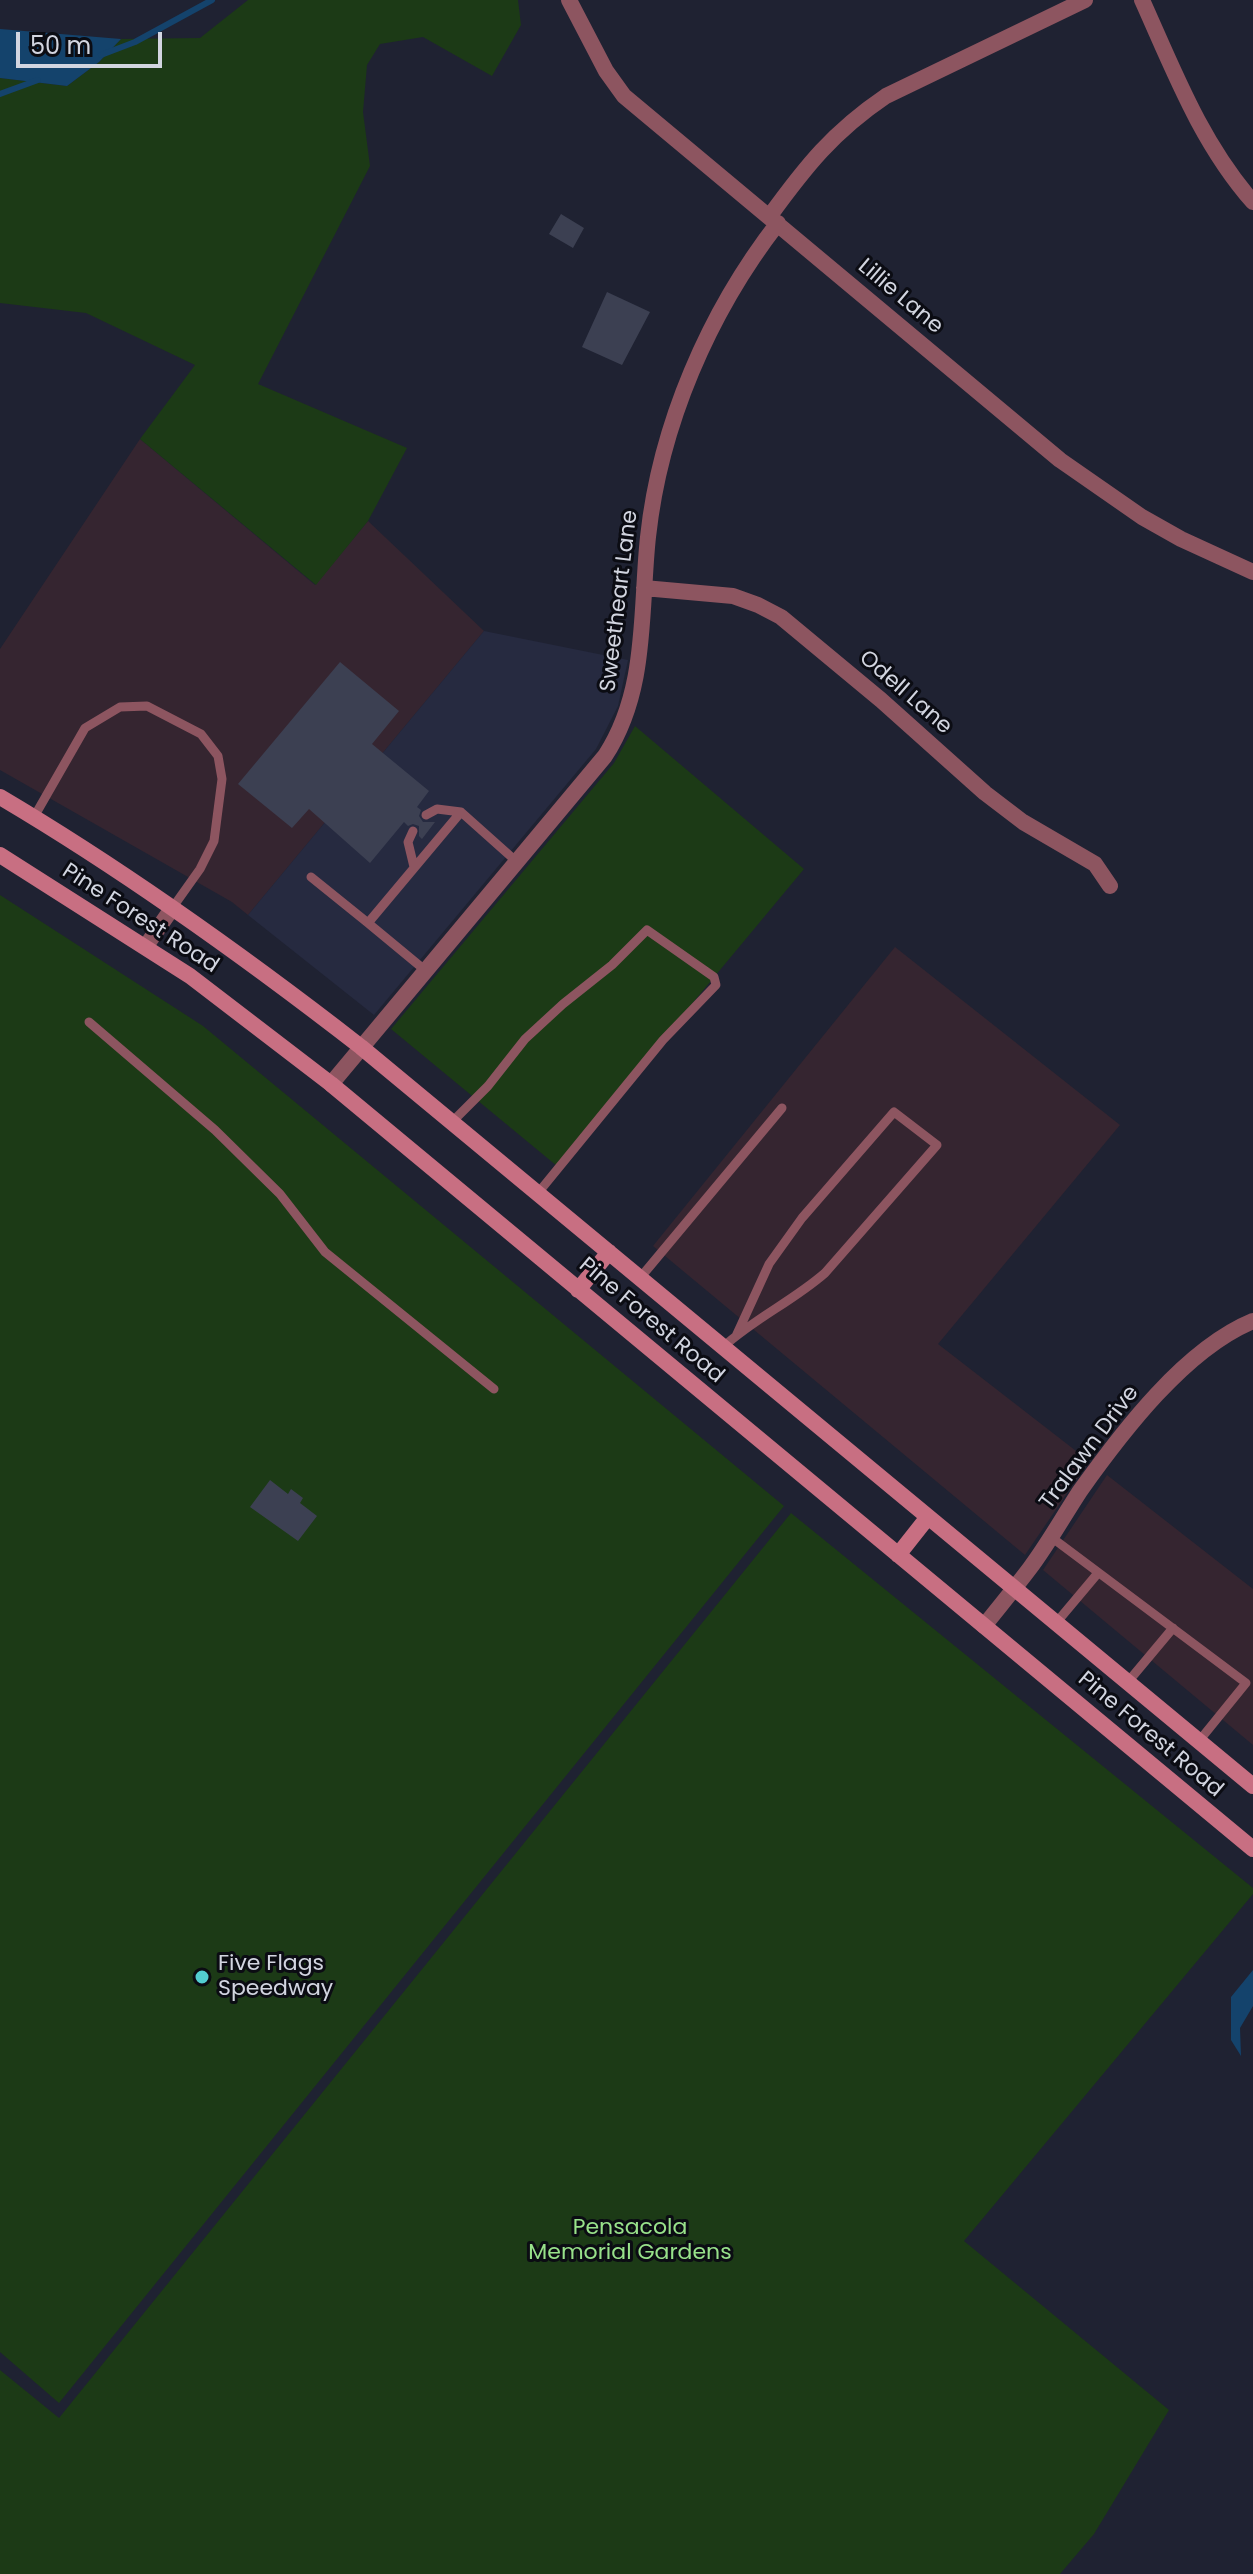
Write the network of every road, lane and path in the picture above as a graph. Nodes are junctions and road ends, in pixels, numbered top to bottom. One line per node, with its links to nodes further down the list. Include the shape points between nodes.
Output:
1 (569, 0): 5 (street, Lillie Lane, via 624,96)
2 (1085, 0): 5 (street, Sweetheart Lane, via 886,96 822,148)
3 (1142, 0): 4 (street, via 1205,136)
4 (1253, 202)
5 (774, 220): 6 (street, Lillie Lane, via 1100,490 1181,539); 7 (street, Sweetheart Lane, via 723,306 683,395 657,484)
6 (1253, 572)
7 (644, 588): 14 (street, Sweetheart Lane, via 640,657 622,727 605,756); 17 (street, Odell Lane, via 733,596 781,617 985,793 1095,864)
8 (0, 797): 11 (main road, Pine Forest Road)
9 (461, 812): 10 (lane, via 437,809); 14 (lane); 15 (lane)
10 (426, 815)
11 (34, 817): 18 (main road, Pine Forest Road); 18 (lane, via 85,728 120,707 147,706 201,734 218,756 222,779 214,841)
12 (413, 831): 15 (lane, via 408,842)
13 (0, 855): 20 (main road, Pine Forest Road)
14 (517, 862): 21 (street, Sweetheart Lane)
15 (414, 867): 19 (lane)
16 (311, 877): 19 (lane)
17 (1110, 886)
18 (173, 907): 20 (street); 23 (main road, Pine Forest Road)
19 (368, 923): 21 (lane)
20 (146, 946): 24 (main road, Pine Forest Road)
21 (426, 971): 23 (street, Sweetheart Lane)
22 (89, 1022): 33 (lane, via 215,1130 280,1194 325,1252)
23 (361, 1047): 24 (street, Sweetheart Lane); 26 (main road, Pine Forest Road)
24 (331, 1084): 30 (main road, Pine Forest Road)
25 (782, 1108): 29 (lane)
26 (452, 1122): 27 (main road, Pine Forest Road); 27 (lane, via 525,1039 647,930 714,977 716,985 663,1040)
27 (538, 1193): 28 (main road, Pine Forest Road)
28 (609, 1252): 29 (main road, Pine Forest Road); 30 (main road)
29 (640, 1278): 32 (main road, Pine Forest Road)
30 (578, 1290): 36 (main road, Pine Forest Road)
31 (1253, 1321): 35 (street, Tralawn Drive, via 1177,1373 1126,1431)
32 (729, 1341): 32 (lane, via 825,1273 937,1145 894,1112 802,1218 769,1264); 34 (main road, Pine Forest Road)
33 (494, 1389)
34 (928, 1517): 36 (main road); 38 (main road, Pine Forest Road)
35 (1051, 1537): 37 (lane); 38 (street, Tralawn Drive)
36 (898, 1555): 40 (main road, Pine Forest Road)
37 (1098, 1573): 39 (lane); 41 (lane)
38 (1014, 1589): 39 (main road, Pine Forest Road); 40 (street, Tralawn Drive)
39 (1056, 1623): 42 (main road, Pine Forest Road)
40 (984, 1626): 46 (main road, Pine Forest Road)
41 (1173, 1628): 42 (lane); 43 (lane)
42 (1127, 1683): 44 (main road, Pine Forest Road)
43 (1250, 1685): 44 (lane)
44 (1199, 1741): 45 (main road, Pine Forest Road)
45 (1253, 1786)
46 (1253, 1849)

